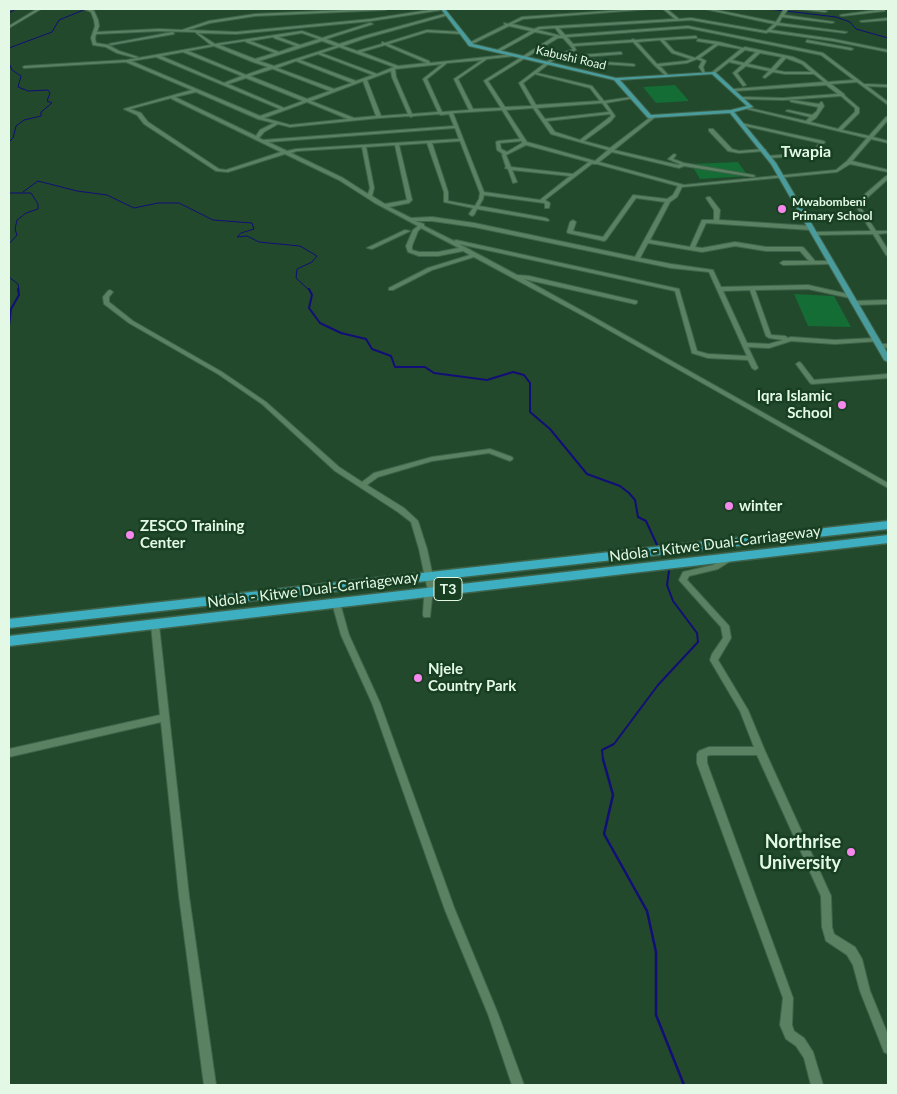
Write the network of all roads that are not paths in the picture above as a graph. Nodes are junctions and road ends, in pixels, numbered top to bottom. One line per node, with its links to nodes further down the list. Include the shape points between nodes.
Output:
1 (38, 9): 28 (street)
2 (86, 9): 40 (street, via 94,13)
3 (385, 9): 34 (street, via 250,16 209,22)
4 (648, 9): 14 (street)
5 (666, 9): 22 (street)
6 (707, 9): 27 (street)
7 (786, 9): 19 (street)
8 (800, 9): 9 (street, via 825,11)
9 (823, 9)
10 (883, 9): 15 (street); 17 (street)
11 (398, 10): 18 (street)
12 (444, 10): 18 (street); 36 (main road); 42 (street)
13 (547, 10): 16 (street)
14 (605, 10): 16 (street); 25 (street)
15 (888, 13)
16 (549, 15): 26 (street)
17 (842, 15)
18 (403, 16): 20 (street)
19 (781, 16): 24 (street); 27 (street)
20 (390, 18): 32 (street); 35 (street, via 235,34)
21 (888, 18): 23 (street)
22 (676, 19): 25 (street); 30 (street); 38 (street, via 700,19)
23 (862, 21)
24 (832, 22)
25 (616, 23): 29 (street); 37 (street)
26 (505, 24): 33 (street); 53 (street)
27 (776, 24): 38 (street); 39 (street)
28 (9, 27)
29 (556, 27): 33 (street); 43 (street)
30 (686, 28): 37 (street); 44 (street); 49 (street)
31 (163, 30): 34 (street); 40 (street); 54 (street, via 129,36)
32 (349, 30): 42 (street); 45 (street)
33 (534, 30): 43 (street); 64 (street)
34 (182, 31): 35 (street); 54 (street)
35 (194, 32): 55 (street)
36 (462, 32): 51 (street, via 427,31); 53 (main road)
37 (625, 32): 43 (street); 50 (street)
38 (767, 32): 47 (street); 49 (street)
39 (845, 32)
40 (95, 33): 54 (street, via 94,44)
41 (273, 36): 45 (street, via 302,32); 48 (street); 58 (street)
42 (365, 36): 56 (street)
43 (561, 36): 57 (street); 74 (street)
44 (697, 38): 46 (street); 52 (street); 59 (street)
45 (320, 39): 56 (street); 58 (street)
46 (661, 39): 50 (street); 79 (street, via 673,52)
47 (807, 39): 61 (street); 62 (street); 65 (street)
48 (245, 40): 55 (street); 68 (street)
49 (755, 40): 60 (street); 61 (street)
50 (634, 41): 57 (street); 87 (street)
51 (384, 43): 66 (street); 85 (street)
52 (719, 43): 59 (street); 60 (street)
53 (469, 44): 64 (main road, Kabushi Road)
54 (109, 45): 77 (street, via 126,55)
55 (214, 45): 63 (street); 83 (street)
56 (338, 45): 66 (street); 69 (street)
57 (572, 45): 71 (street, via 575,49)
58 (299, 46): 68 (street)
59 (708, 48): 79 (street)
60 (744, 48): 67 (street); 81 (street)
61 (797, 49): 106 (street, via 828,57)
62 (851, 49)
63 (183, 50): 72 (street); 100 (street)
64 (498, 51): 73 (main road, Kabushi Road)
65 (888, 51)
66 (358, 52): 92 (street)
67 (759, 52): 76 (street); 88 (street)
68 (279, 53): 83 (street)
69 (318, 53): 80 (street); 98 (street)
70 (621, 53): 75 (street, via 584,54)
71 (563, 54): 75 (street); 86 (street)
72 (155, 55): 77 (street); 107 (street)
73 (514, 55): 74 (main road, Kabushi Road); 78 (street)
74 (522, 57): 86 (main road, Kabushi Road); 126 (street, via 487,80)
75 (580, 57): 89 (street)
76 (785, 57): 93 (street); 97 (street, via 801,62)
77 (141, 58): 82 (street)
78 (486, 58): 84 (street); 127 (street, via 456,79)
79 (696, 58): 87 (street, via 687,62); 94 (street, via 704,61 701,68)
80 (296, 60): 91 (street); 104 (street)
81 (728, 60): 88 (street); 95 (street)
82 (127, 61): 90 (street); 111 (street)
83 (254, 61): 91 (street)
84 (447, 61): 85 (street); 132 (street, via 424,79)
85 (430, 63): 92 (street)
86 (547, 63): 96 (street); 102 (main road, Kabushi Road)
87 (656, 64): 99 (street)
88 (744, 64): 93 (street); 108 (street, via 735,73 744,85)
89 (633, 65)
90 (25, 67)
91 (273, 68): 100 (street); 112 (street)
92 (396, 68): 98 (street); 133 (street, via 395,78)
93 (771, 70): 97 (street); 101 (street)
94 (704, 72): 95 (main road); 99 (main road)
95 (713, 72): 108 (main road)
96 (534, 73): 120 (street, via 591,87); 123 (street, via 521,83)
97 (816, 73): 105 (street)
98 (378, 75): 103 (street)
99 (666, 75): 102 (main road)
100 (248, 76): 107 (street); 119 (street)
101 (765, 77)
102 (616, 79): 116 (main road, Kabushi Road)
103 (366, 80): 104 (street); 137 (street)
104 (357, 83): 112 (street)
105 (828, 83): 106 (street); 110 (street); 113 (street)
106 (861, 83): 109 (street); 121 (street)
107 (224, 84): 124 (street)
108 (729, 85): 110 (main road)
109 (888, 86)
110 (734, 90): 117 (main road)
111 (195, 91): 115 (street); 136 (street)
112 (334, 91): 119 (street)
113 (843, 95): 114 (street); 146 (street, via 857,108 857,112)
114 (818, 97): 118 (street); 122 (street)
115 (173, 98): 147 (street); 159 (street, via 126,109 139,114 146,123 218,170)
116 (632, 98): 120 (street); 134 (main road, Kabushi Road, via 646,115)
117 (742, 98): 118 (street); 125 (main road, via 751,107)
118 (783, 99): 122 (street)
119 (307, 101): 124 (street); 139 (street)
120 (605, 102): 123 (street); 131 (street)
121 (888, 104)
122 (822, 106): 135 (street)
123 (534, 108): 126 (street); 140 (street)
124 (284, 109): 136 (street)
125 (749, 109): 128 (main road); 141 (street)
126 (504, 110): 127 (street); 151 (street)
127 (472, 111): 130 (street)
128 (731, 111): 134 (main road); 143 (main road)
129 (788, 111): 135 (street)
130 (451, 113): 132 (street); 144 (street)
131 (612, 113): 140 (street); 152 (street, via 608,121)
132 (441, 114): 133 (street)
133 (411, 116): 137 (street)
134 (652, 117): 157 (street)
135 (814, 117): 141 (street)
136 (260, 118): 142 (street)
137 (379, 118): 139 (street)
138 (888, 118): 148 (street)
139 (354, 119): 142 (street, via 299,126)
140 (543, 120): 152 (street, via 555,134)
141 (806, 123): 146 (street)
142 (276, 124): 147 (street, via 262,131)
143 (743, 124): 158 (main road); 162 (street, via 823,142 811,154)
144 (457, 127): 149 (street); 150 (street)
145 (711, 130): 158 (street, via 728,149 739,152)
146 (839, 130): 148 (street)
147 (257, 138): 149 (street)
148 (871, 138): 154 (street); 164 (street)
149 (263, 140): 159 (street)
150 (462, 140): 153 (street); 174 (street)
151 (523, 141): 160 (street); 160 (street, via 498,142 499,150); 163 (street)
152 (581, 141): 157 (street)
153 (429, 142): 155 (street); 180 (street, via 446,192 446,202)
154 (888, 142)
155 (397, 145): 156 (street); 179 (street, via 410,200)
156 (364, 147): 159 (street); 175 (street, via 372,188)
157 (613, 148): 163 (street); 165 (street, via 678,167)
158 (764, 150): 162 (main road)
159 (286, 153): 175 (street, via 342,178)
160 (506, 153): 166 (street)
161 (674, 155): 165 (street, via 670,159)
162 (769, 157): 169 (main road)
163 (593, 162): 168 (street); 173 (street)
164 (849, 162): 167 (street); 169 (street, via 837,171)
165 (684, 164): 170 (street)
166 (507, 168): 168 (street); 172 (street)
167 (888, 171)
168 (573, 175): 177 (street)
169 (781, 177): 170 (street); 188 (main road)
170 (765, 178): 173 (street)
171 (887, 179): 190 (street, via 861,202 860,208)
172 (515, 182)
173 (681, 185): 178 (street, via 676,196)
174 (482, 193): 177 (street); 180 (street)
175 (369, 197): 179 (street)
176 (708, 198): 185 (street, via 717,210)
177 (541, 201): 181 (street, via 548,203)
178 (668, 201): 194 (street, via 635,196); 195 (street)
179 (385, 206): 183 (street)
180 (476, 207): 182 (street); 184 (street)
181 (547, 207)
182 (472, 214)
183 (413, 220): 187 (street); 200 (street, via 432,219 474,225)
184 (546, 220)
185 (716, 221): 188 (street); 199 (street, via 704,221)
186 (573, 222): 194 (street, via 571,232)
187 (419, 227): 189 (street); 193 (street); 196 (street)
188 (811, 228): 192 (main road)
189 (407, 230): 193 (street); 197 (street)
190 (874, 232): 191 (street); 192 (street); 201 (street)
191 (888, 232)
192 (815, 234): 206 (main road)
193 (413, 236): 198 (street, via 409,246 415,253 438,254)
194 (604, 239): 200 (street)
195 (647, 241): 199 (street); 203 (street)
196 (451, 242): 198 (street); 220 (street, via 677,290 694,352)
197 (370, 248)
198 (463, 249): 202 (street)
199 (692, 249): 205 (street, via 714,249 735,244 766,249 801,248)
200 (598, 250): 203 (street)
201 (888, 254)
202 (474, 255): 207 (street); 209 (street, via 430,270)
203 (637, 259): 210 (street, via 711,271)
204 (783, 263): 205 (street)
205 (813, 263): 206 (street)
206 (831, 263): 212 (main road)
207 (513, 277): 213 (street); 227 (street)
208 (752, 288): 210 (street); 212 (street, via 808,287); 216 (street, via 769,336)
209 (391, 289)
210 (720, 289): 218 (street)
211 (110, 292): 226 (street, via 106,303 131,322 220,373 264,403 328,462)
212 (850, 296): 215 (main road)
213 (635, 302)
214 (888, 302): 215 (street)
215 (854, 303): 217 (main road)
216 (791, 339): 217 (street); 218 (street, via 769,346)
217 (878, 343): 219 (street); 221 (main road)
218 (744, 346): 220 (street)
219 (888, 346)
220 (750, 358): 223 (street)
221 (888, 360)
222 (799, 364): 224 (street, via 812,382)
223 (755, 368)
224 (888, 376)
225 (510, 459): 226 (street, via 490,451 432,459 376,475)
226 (362, 486): 231 (street, via 414,521)
227 (888, 486)
228 (888, 524): 231 (highway, Ndola - Kitwe Dual-Carriageway / T3)
229 (888, 539): 230 (highway, Ndola - Kitwe Dual-Carriageway / T3)
230 (729, 558): 232 (highway, Ndola - Kitwe Dual-Carriageway / T3); 239 (street, via 715,567 686,574 683,580 725,626 727,638 714,660 744,710)
231 (428, 576): 232 (street); 235 (highway, Ndola - Kitwe Dual-Carriageway / T3)
232 (432, 591): 233 (highway, Ndola - Kitwe Dual-Carriageway / T3); 234 (street)
233 (336, 603): 236 (highway, Ndola - Kitwe Dual-Carriageway / T3); 243 (street, via 348,642 376,703 450,910)
234 (427, 615)
235 (9, 624)
236 (154, 624): 237 (highway, Ndola - Kitwe Dual-Carriageway / T3); 238 (street)
237 (9, 641)
238 (164, 718): 240 (street); 242 (street)
239 (760, 751): 241 (street, via 826,896 830,937 851,951 858,964); 244 (street, via 709,751 702,754 702,763 788,998 786,1025 790,1035 800,1042 808,1056)
240 (9, 753)
241 (888, 1048)
242 (210, 1085)
243 (518, 1085)
244 (817, 1085)

